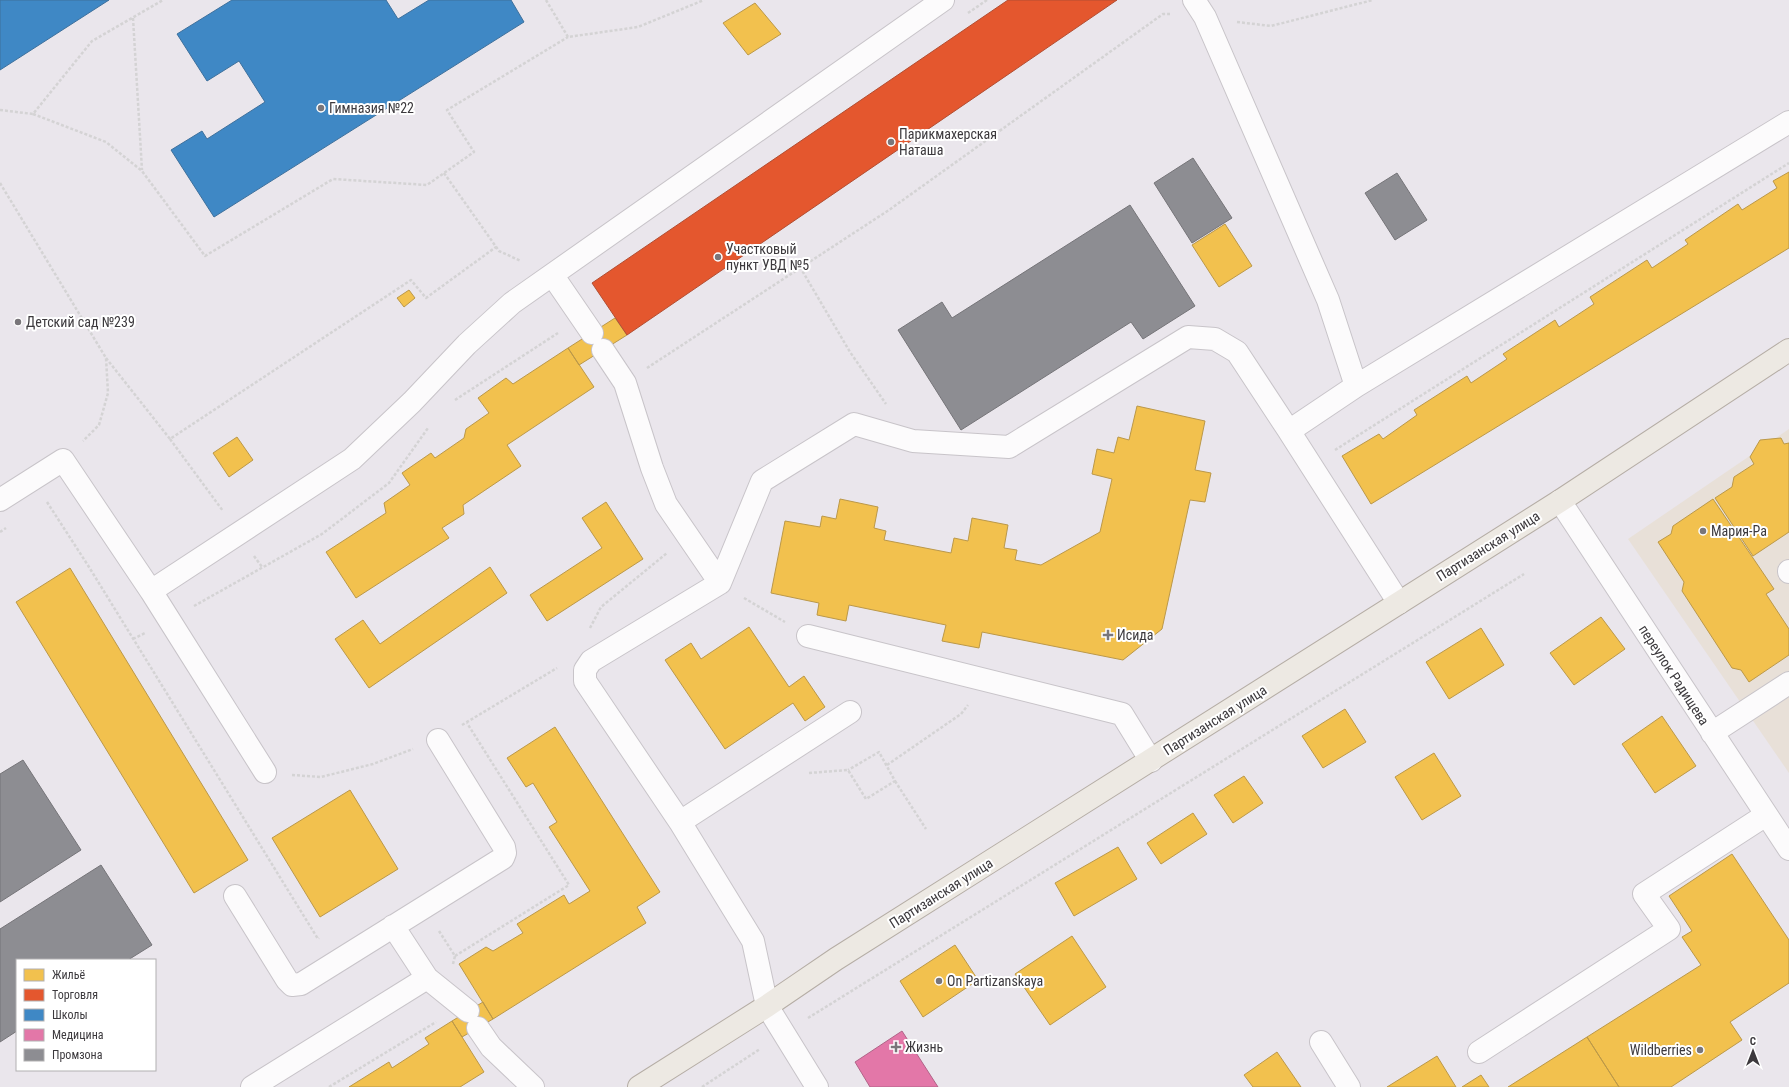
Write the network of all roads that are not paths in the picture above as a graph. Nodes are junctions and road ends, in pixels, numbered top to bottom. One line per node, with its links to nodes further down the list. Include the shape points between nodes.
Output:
1 (943, 0): 4 (street)
2 (1200, 9): 6 (street, via 1328,300)
3 (1789, 122): 6 (street)
4 (553, 276): 10 (street, via 625,383 666,504); 11 (street, via 507,308 352,459)
5 (1789, 350): 9 (main road, Партизанская улица)
6 (1356, 386): 7 (street)
7 (1289, 431): 10 (street, via 1237,352 1215,339 1188,337 1009,447 913,441 854,424 762,482); 12 (street)
8 (0, 500): 11 (street, via 63,460)
9 (1560, 501): 12 (main road, Партизанская улица); 16 (street, переулок Радищева)
10 (720, 583): 21 (street, via 592,661 585,670 585,681)
11 (151, 591): 19 (street)
12 (1399, 603): 18 (main road, Партизанская улица)
13 (808, 636): 18 (street, via 1122,714)
14 (1789, 683): 16 (street)
15 (850, 712): 21 (street)
16 (1712, 734): 20 (street, переулок Радищева)
17 (438, 740): 24 (street, via 504,847 505,853 503,858)
18 (1151, 761): 26 (main road, Партизанская улица, via 836,959)
19 (266, 772)
20 (1766, 815): 22 (street, переулок Радищева); 28 (street, via 1644,894 1669,930)
21 (680, 822): 26 (street, via 753,941)
22 (1789, 849)
23 (235, 896): 24 (street, via 292,985 301,984)
24 (393, 926): 25 (street)
25 (427, 978): 29 (street); 30 (street, via 473,1019 491,1048)
26 (767, 1006): 31 (main road, Партизанская улица); 32 (street)
27 (1321, 1042): 33 (street)
28 (1479, 1052)
29 (252, 1087)
30 (533, 1087)
31 (639, 1087)
32 (817, 1087)
33 (1349, 1087)

